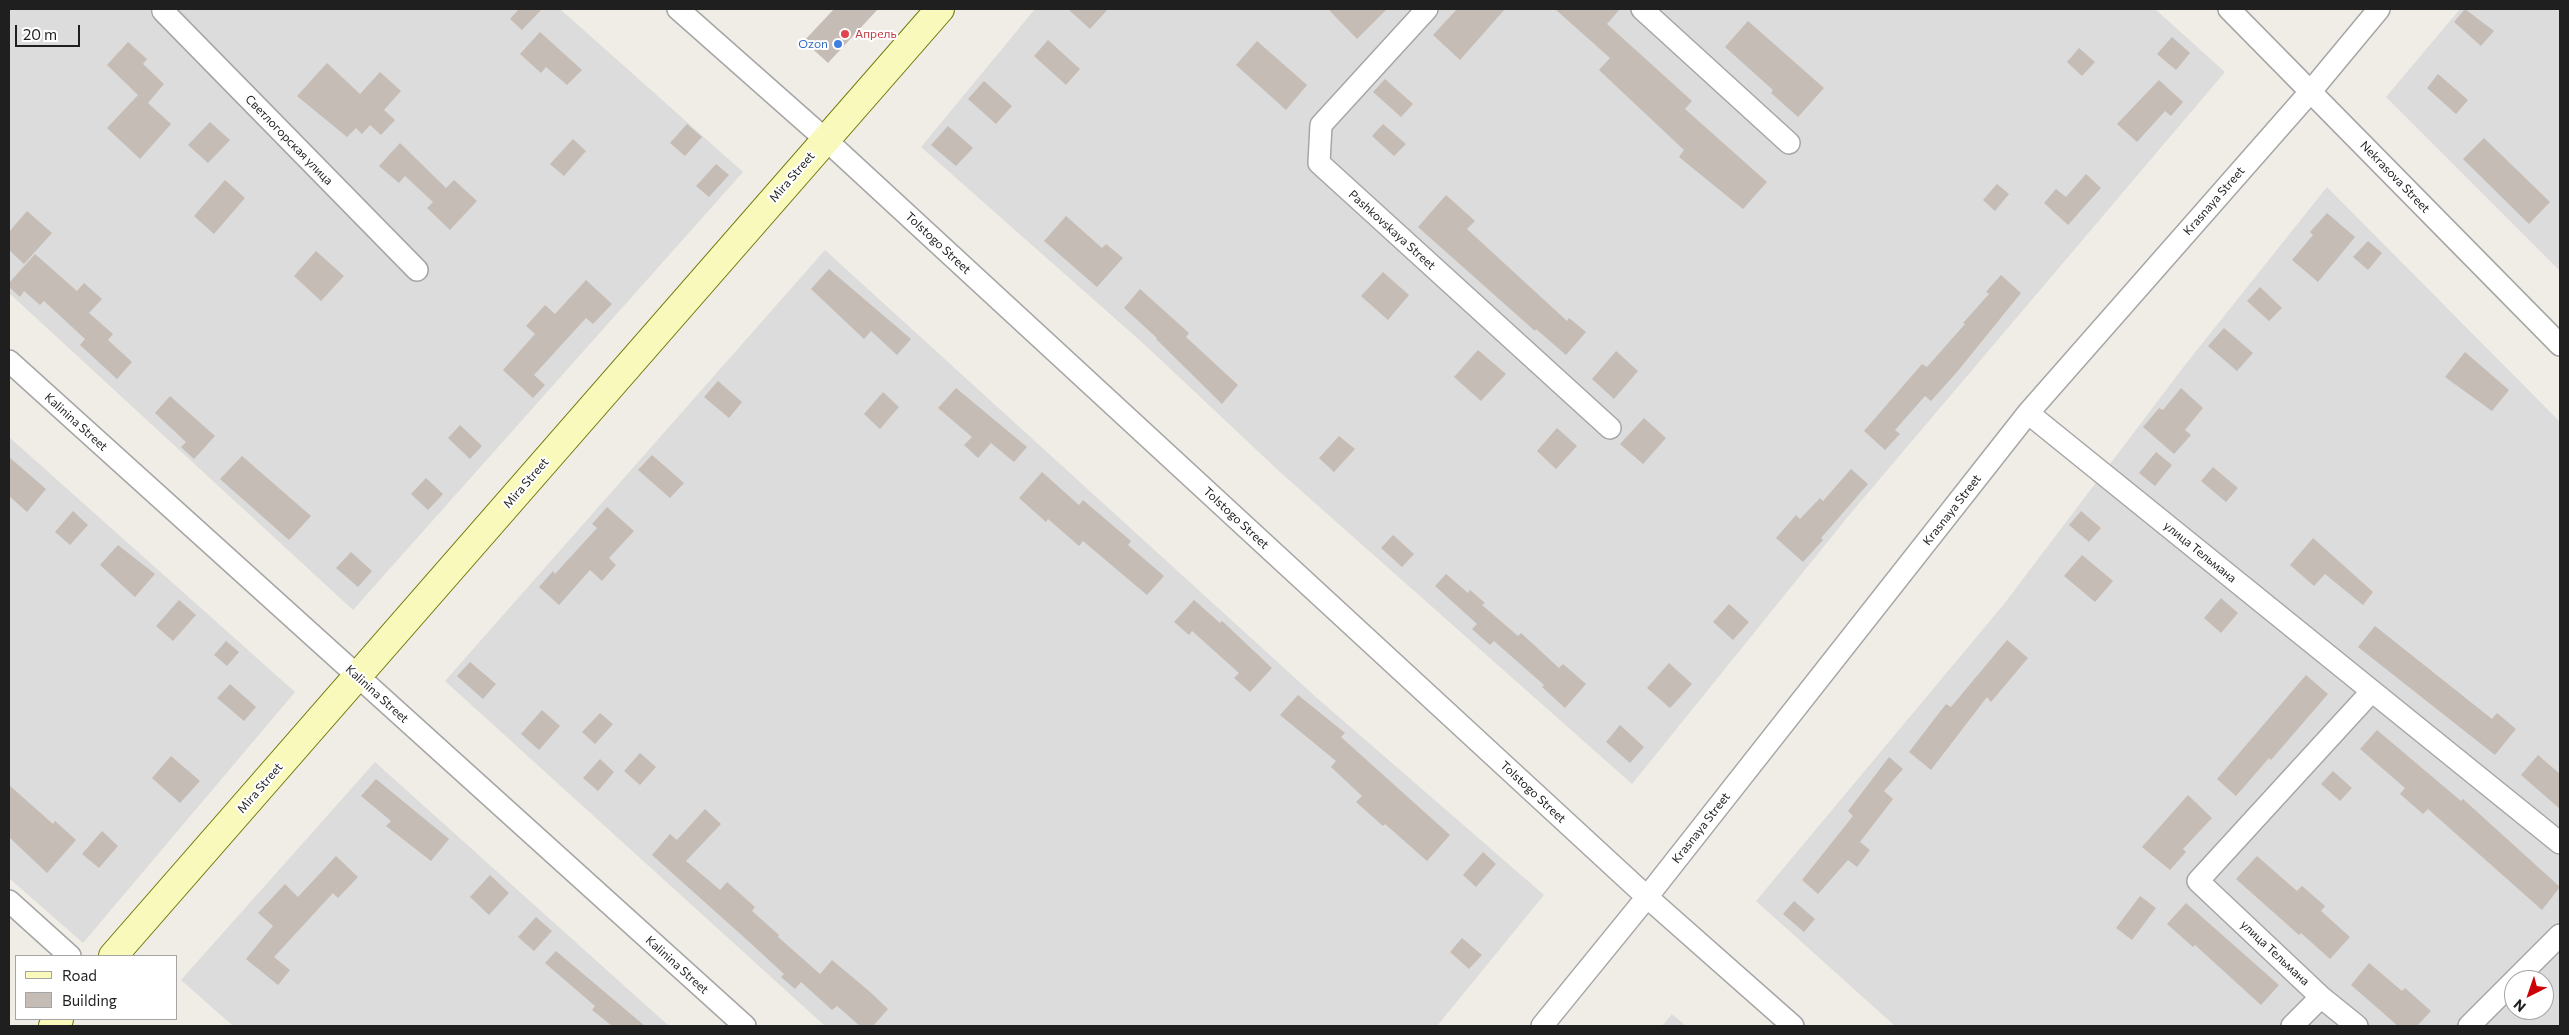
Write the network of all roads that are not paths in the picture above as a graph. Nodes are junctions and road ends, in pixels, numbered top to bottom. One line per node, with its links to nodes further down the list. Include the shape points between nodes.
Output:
1 (164, 9): 11 (street, Светлогорская улица)
2 (678, 9): 9 (street, Tolstogo Street)
3 (940, 9): 9 (main road, Mira Street)
4 (1427, 9): 15 (street, Pashkovskaya Street, via 1321,125 1319,163)
5 (1642, 9): 10 (street)
6 (2230, 9): 8 (street, Nekrasova Street)
7 (2379, 9): 8 (street, Krasnaya Street)
8 (2311, 91): 12 (street, Nekrasova Street); 14 (street, Krasnaya Street)
9 (825, 139): 16 (main road, Mira Street); 19 (street, Tolstogo Street)
10 (1789, 143)
11 (417, 270)
12 (2560, 345)
13 (9, 361): 16 (street, Kalinina Street)
14 (2028, 414): 17 (street, улица Тельмана); 19 (street, Krasnaya Street)
15 (1610, 428)
16 (357, 676): 23 (main road, Mira Street); 27 (street, Kalinina Street)
17 (2372, 691): 18 (street, улица Тельмана); 26 (street, улица Тельмана, via 2198,881)
18 (2560, 843)
19 (1647, 897): 28 (street, Krasnaya Street); 29 (street, Tolstogo Street)
20 (9, 901): 22 (street)
21 (2560, 935): 24 (street)
22 (69, 955)
23 (114, 955)
24 (2526, 970)
25 (2504, 992): 32 (street)
26 (2321, 997): 30 (street, улица Тельмана); 31 (street, улица Тельмана)
27 (745, 1026)
28 (1542, 1026)
29 (1793, 1026)
30 (2292, 1026)
31 (2357, 1026)
32 (2469, 1026)

